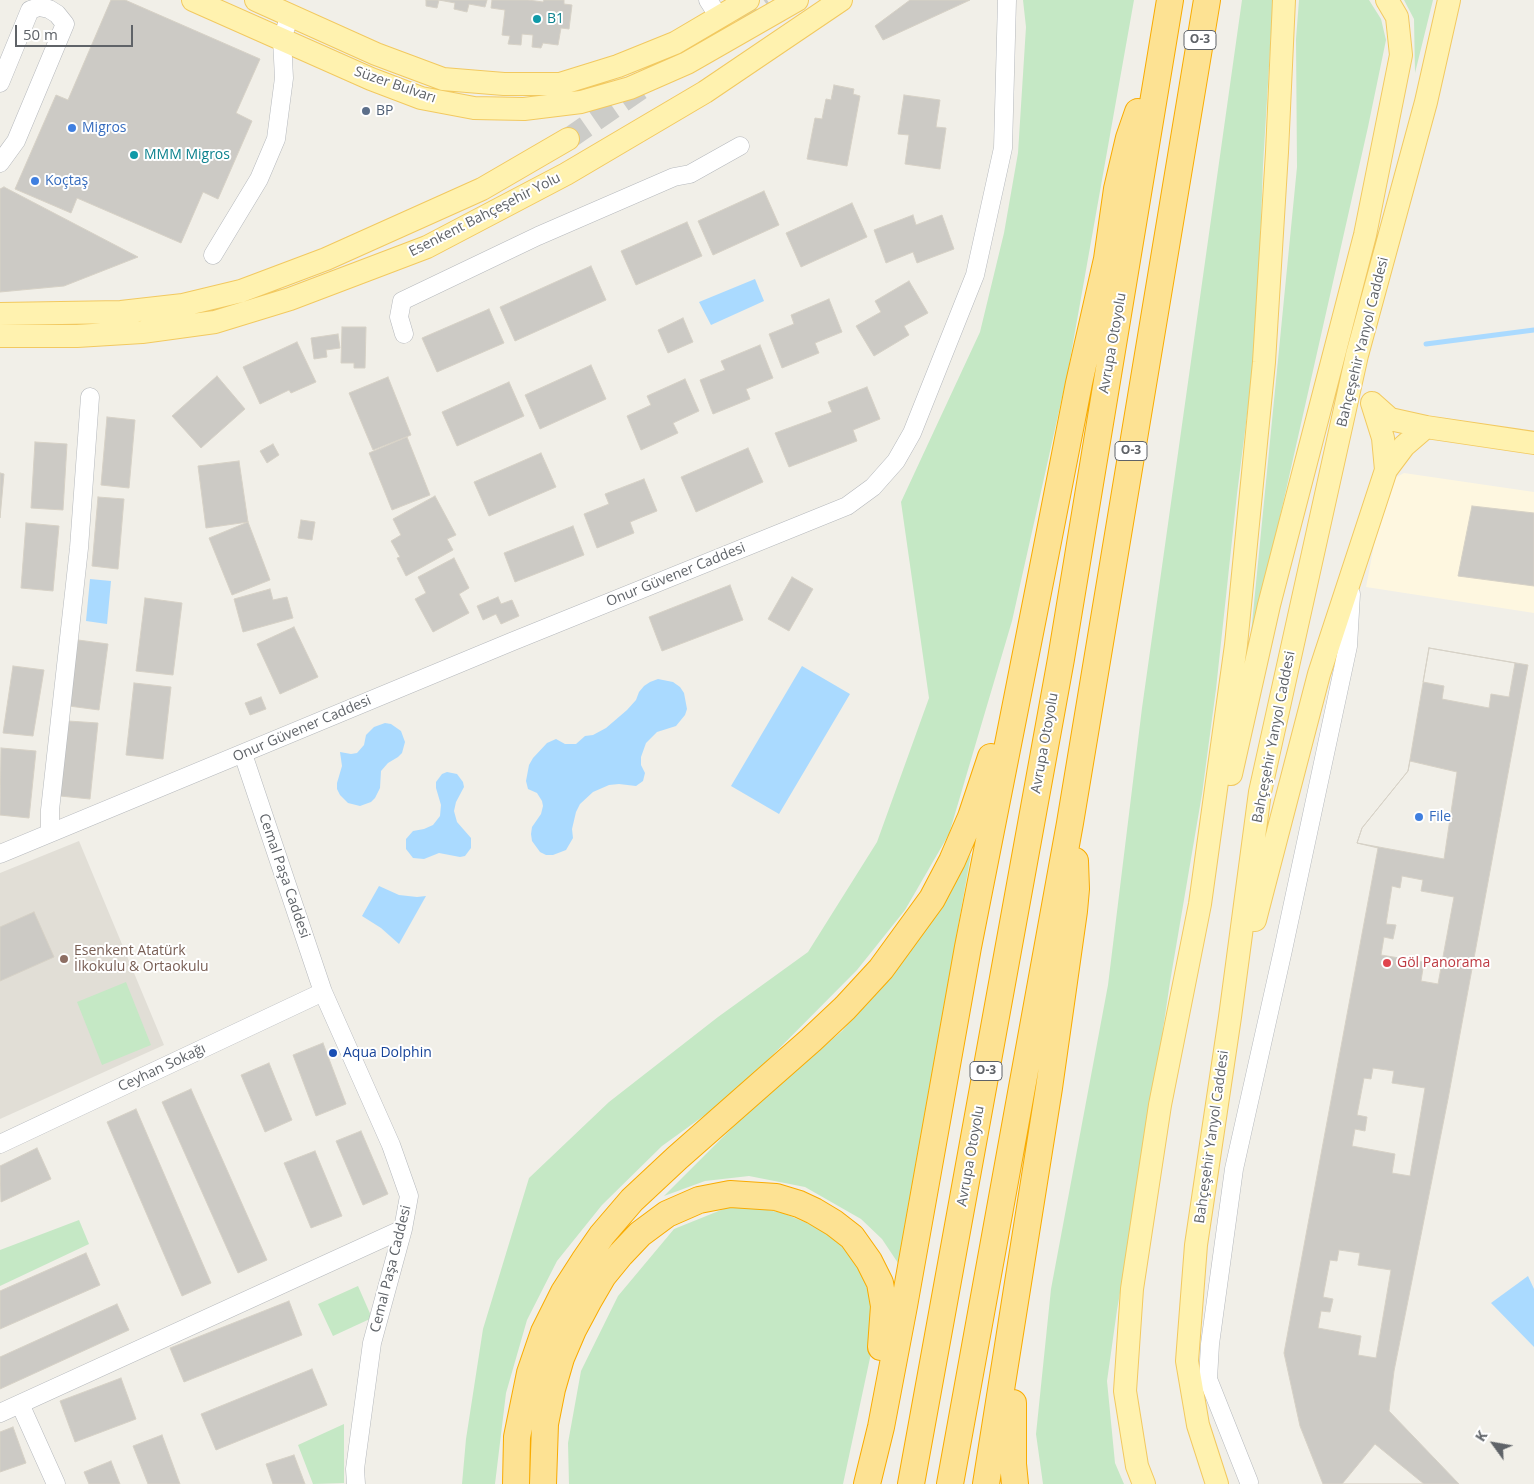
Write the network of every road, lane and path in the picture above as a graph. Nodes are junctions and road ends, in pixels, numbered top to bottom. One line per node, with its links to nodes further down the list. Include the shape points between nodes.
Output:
1 (193, 0): 13 (main road, Süzer Bulvarı)
2 (748, 0): 12 (main road, Süzer Bulvarı)
3 (797, 0): 13 (main road, Süzer Bulvarı, via 687,64 630,88 581,102 524,109 474,108 421,98)
4 (841, 0): 22 (main road, Esenkent Bahçeşehir Yolu, via 705,92 566,174 427,247 290,299 215,322 142,332)
5 (1007, 0): 31 (street, Onur Güvener Caddesi, via 1003,148 975,275 912,433 896,461 874,487 847,506)
6 (1170, 0): 14 (highway, Avrupa Otoyolu / O-3)
7 (1207, 0): 32 (highway, O-3)
8 (1284, 0): 35 (main road, via 1264,362 1236,645)
9 (1387, 0): 35 (main road, via 1397,18 1401,55 1367,226 1269,605)
10 (1449, 0): 23 (main road, Bahçeşehir Yanyol Caddesi, via 1426,102)
11 (274, 6): 12 (main road, Süzer Bulvarı, via 376,54 443,79 504,84 560,84 618,66 675,43); 13 (street)
12 (713, 9)
13 (282, 39): 19 (street, via 284,78 276,139 259,179)
14 (1161, 51): 30 (highway, via 1129,138 1117,188 1107,259); 49 (highway, Avrupa Otoyolu / O-3, via 1060,659)
15 (0, 83): 18 (street, via 30,10 39,7 57,14 65,24 16,141)
16 (568, 139): 20 (main road, Esenkent Bahçeşehir Yolu, via 482,189 396,229 326,260 240,291 183,305 121,312)
17 (740, 146): 21 (street, via 690,174 674,177 538,236 402,301 399,317)
18 (2, 156)
19 (213, 255)
20 (0, 314)
21 (404, 334)
22 (0, 336)
23 (1357, 355): 25 (main road, via 1365,390); 37 (main road, Bahçeşehir Yanyol Caddesi, via 1260,792)
24 (90, 397): 33 (street)
25 (1372, 403): 26 (main road, via 1390,419); 28 (main road, via 1383,438)
26 (1426, 427): 27 (main road); 28 (main road, via 1404,446)
27 (1534, 443)
28 (1386, 470): 29 (main road)
29 (1353, 571): 37 (main road, via 1319,674); 44 (street, via 1348,646 1234,1170 1210,1344 1208,1379)
30 (1025, 657): 43 (highway, via 881,1426); 47 (highway, via 1005,702 985,779 971,817 932,899 906,936 881,969 812,1040 632,1200 602,1235 564,1292 544,1332 530,1373 517,1438)
31 (243, 754): 33 (street, Onur Güvener Caddesi); 36 (street, Cemal Paşa Caddesi)
32 (1070, 823): 39 (highway, via 1075,856 1074,911); 50 (highway, O-3)
33 (50, 833): 34 (street, Onur Güvener Caddesi)
34 (0, 854)
35 (1200, 904): 53 (main road, via 1160,1104 1132,1289 1125,1391)
36 (323, 992): 38 (street, Ceyhan Sokağı); 40 (street, Cemal Paşa Caddesi, via 392,1145 410,1196)
37 (1230, 1017): 54 (main road, Bahçeşehir Yanyol Caddesi, via 1196,1245 1187,1361 1198,1425)
38 (0, 1144)
39 (1031, 1199): 51 (highway); 52 (highway, via 1032,1242 1013,1397)
40 (403, 1229): 41 (street); 46 (street, Cemal Paşa Caddesi, via 372,1343 355,1469)
41 (20, 1404): 42 (street); 45 (street)
42 (0, 1413)
43 (869, 1473): 48 (highway, via 869,1439 884,1306 880,1283 852,1237 834,1223 806,1207 776,1196 730,1194 699,1200 667,1214 640,1234 603,1276 561,1358 545,1424)
44 (1249, 1482)
45 (56, 1484)
46 (356, 1484)
47 (516, 1484)
48 (543, 1484)
49 (911, 1484)
50 (950, 1484)
51 (986, 1484)
52 (1016, 1484)
53 (1144, 1484)
54 (1218, 1484)

